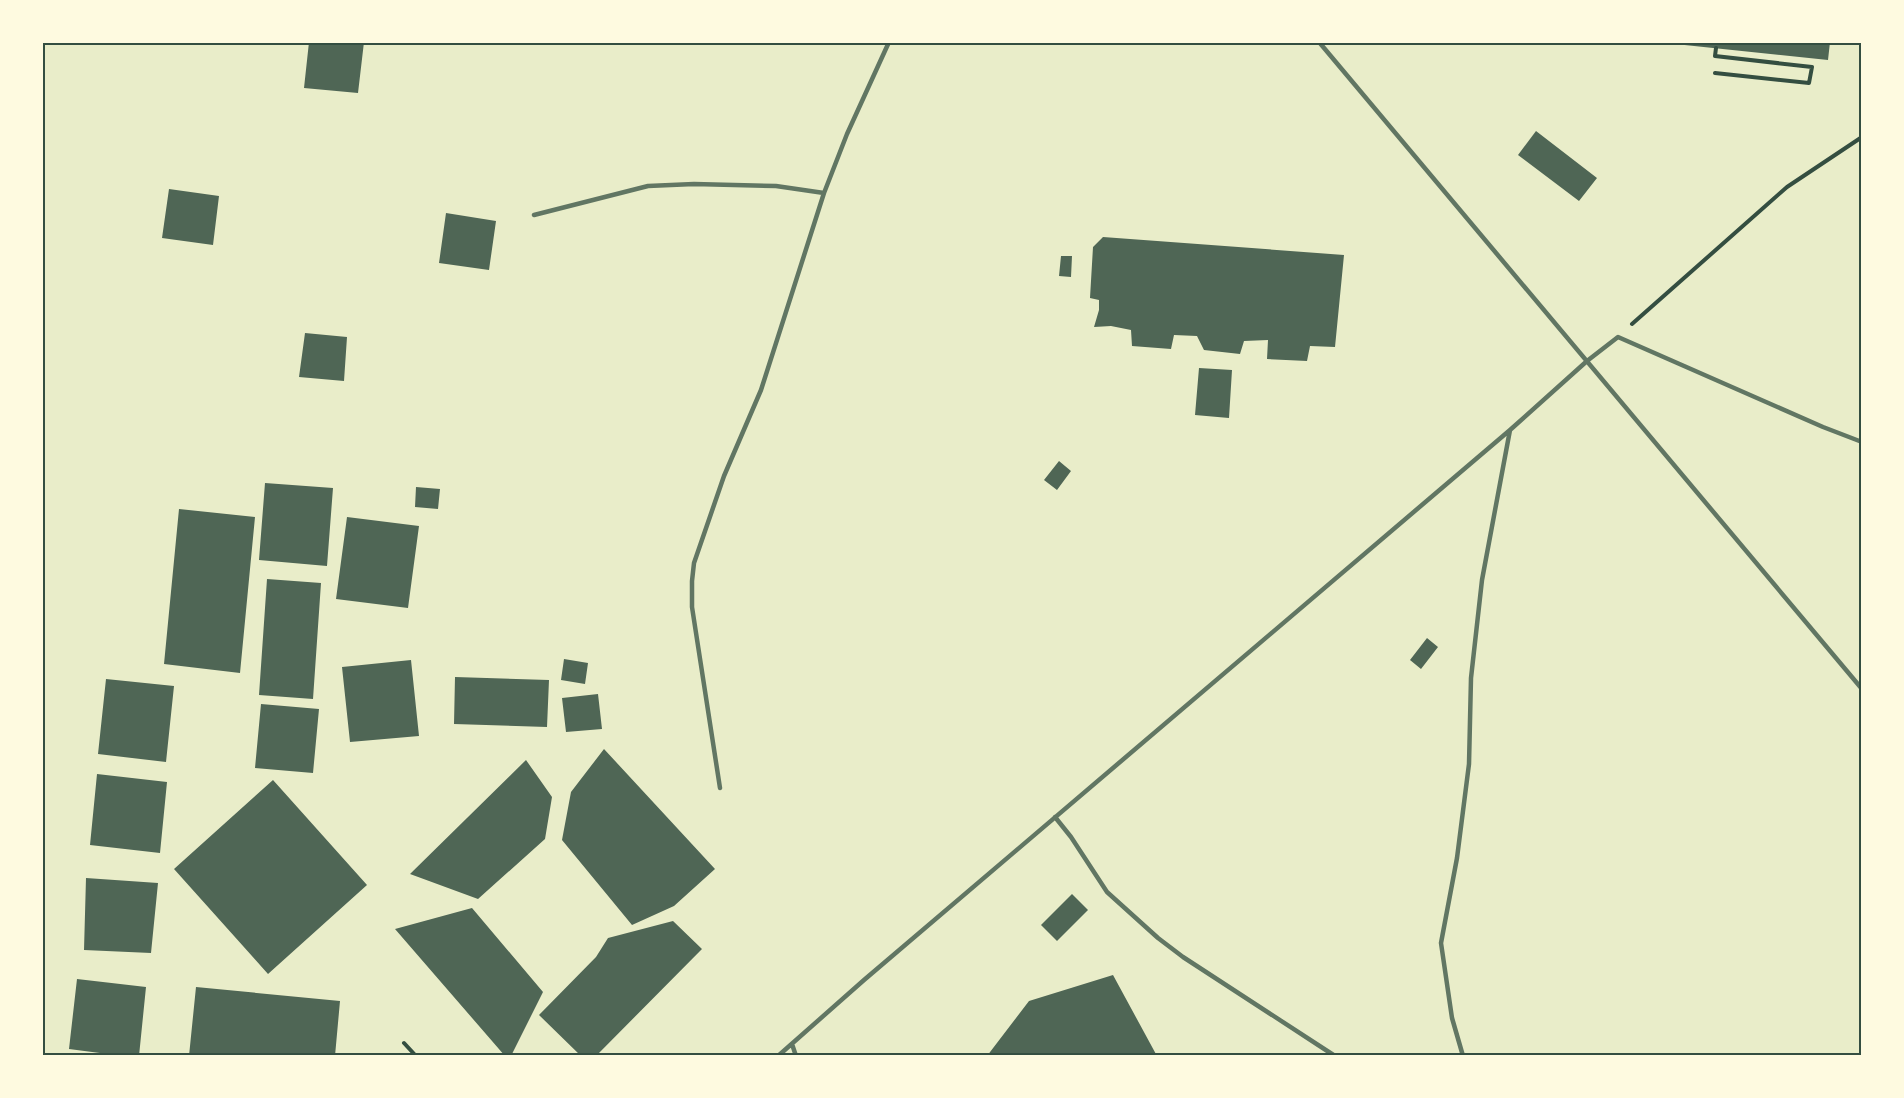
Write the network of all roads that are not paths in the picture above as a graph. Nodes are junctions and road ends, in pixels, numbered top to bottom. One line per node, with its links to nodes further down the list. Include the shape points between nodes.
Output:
1 (889, 42): 3 (lane)
2 (1319, 42): 5 (lane)
3 (824, 193): 4 (lane, via 776,186 648,186); 9 (lane, via 761,390 724,476 694,563 692,607)
4 (534, 215)
5 (1587, 361): 6 (lane); 7 (lane, via 1618,337); 8 (lane)
6 (1510, 430): 10 (lane); 15 (lane, via 1482,580 1472,678 1469,764 1441,943 1452,1018)
7 (1862, 442)
8 (1862, 689)
9 (720, 788)
10 (1056, 817): 11 (lane); 14 (lane, via 1107,892 1158,938)
11 (792, 1044): 12 (lane); 13 (lane)
12 (778, 1056)
13 (796, 1056)
14 (1335, 1056)
15 (1463, 1056)

